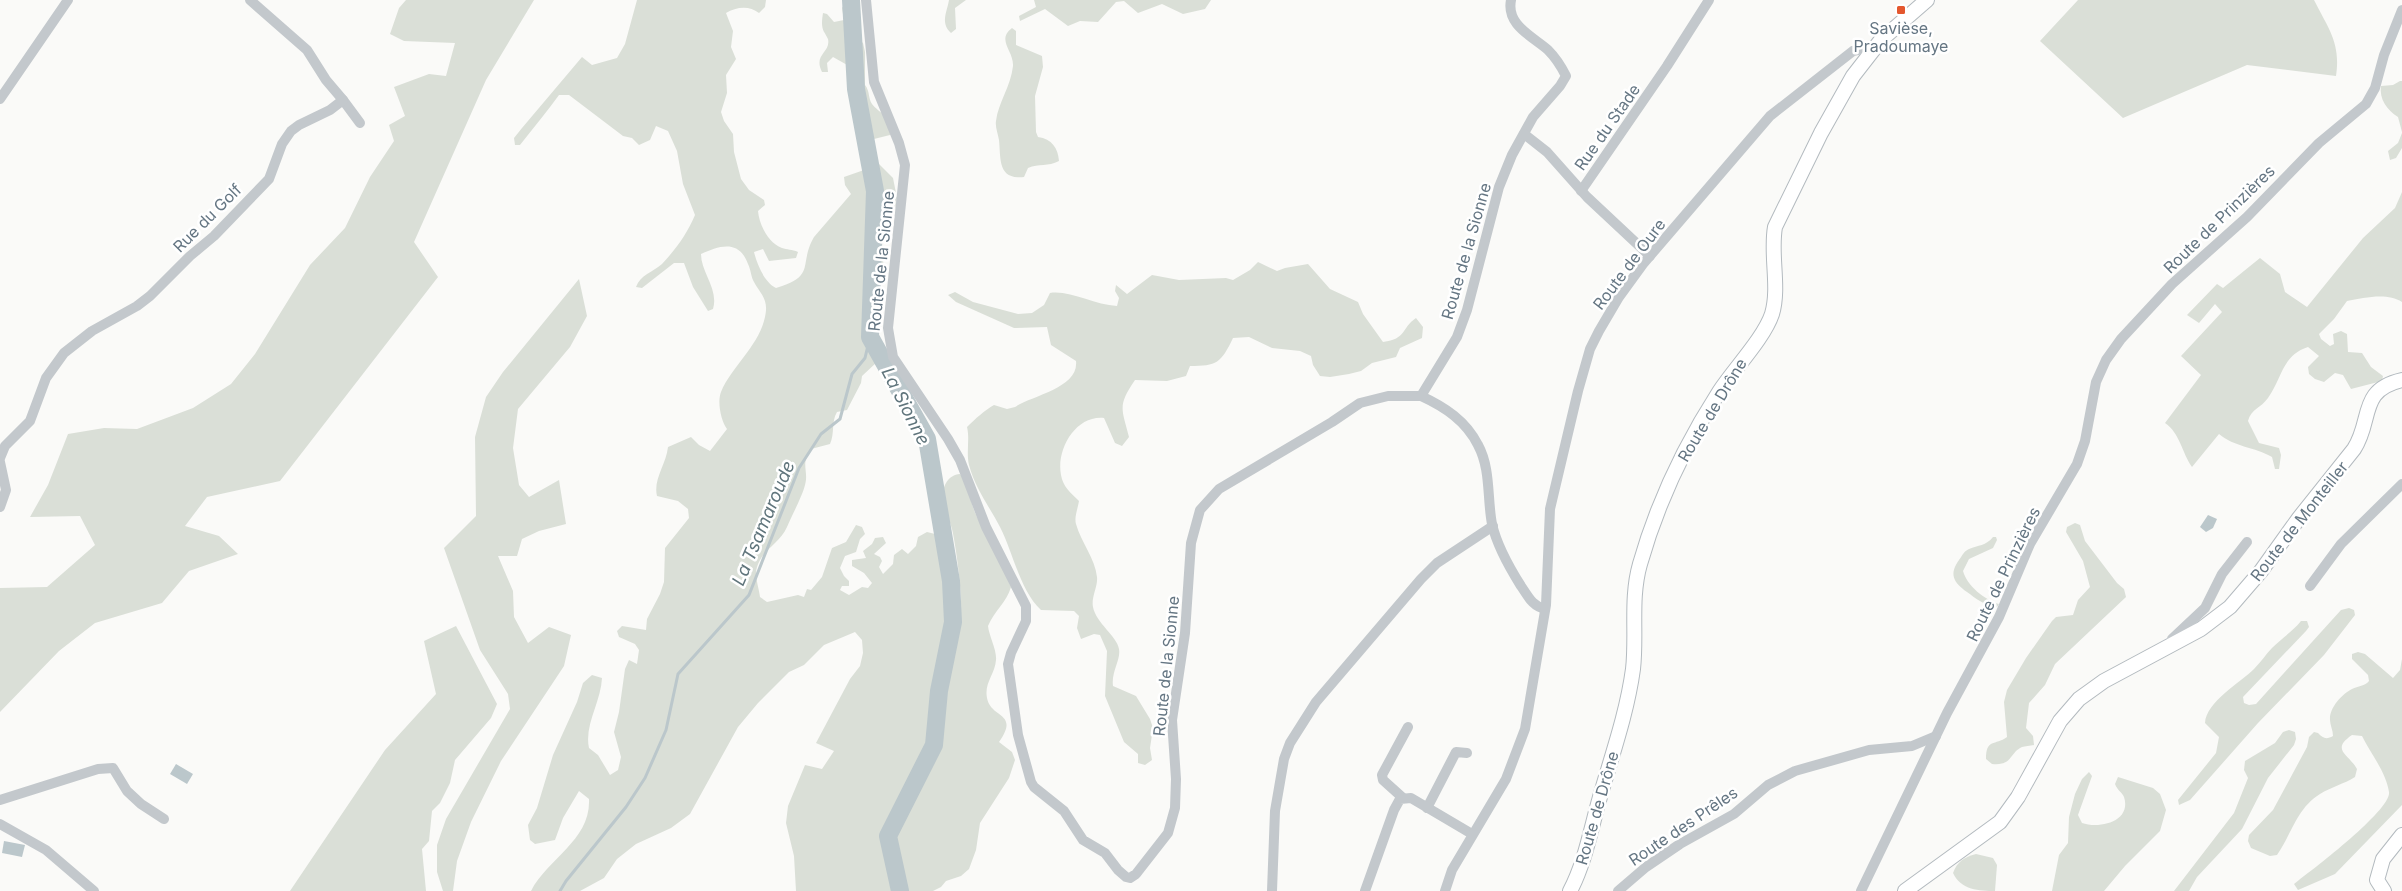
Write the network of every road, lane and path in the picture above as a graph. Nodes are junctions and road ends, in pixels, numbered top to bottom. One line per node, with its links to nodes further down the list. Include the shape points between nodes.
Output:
1 (68, 0): 9 (street)
2 (250, 0): 10 (street, via 307,50 326,80)
3 (866, 0): 16 (street, Route de la Sionne, via 874,82 905,165 888,328 891,352 960,460 986,527 1026,606 1026,621 1008,664 1018,735 1031,782 1064,811 1083,840 1105,853 1126,878 1136,874 1164,839 1175,808 1172,720 1185,633 1191,543 1200,510 1219,489 1360,403 1388,396)
4 (1511, 0): 12 (street, Route de la Sionne, via 1513,20 1558,60 1566,76)
5 (1710, 0): 13 (street, Rue du Stade)
6 (1927, 0): 8 (street, Route de Drône)
7 (2402, 10): 27 (street, Route de Prinzières, via 2375,88 2366,104 2319,143 2247,217 2172,284 2106,360 2096,382 2085,441 2077,464 2030,544 1999,617)
8 (1870, 53): 14 (street, Route de Oure, via 1862,49 1852,51 1770,116); 40 (street, Route de Drône, via 1838,101 1778,218 1773,238 1774,300 1769,320 1696,430 1656,517 1636,579 1633,668 1628,696 1583,857)
9 (0, 99)
10 (344, 100): 11 (street); 17 (street, Rue du Golf, via 291,131 282,144 269,179 150,296 92,331 64,353 46,378 30,421 5,446)
11 (360, 122)
12 (1524, 134): 13 (street, via 1561,164); 16 (street, Route de la Sionne, via 1499,187 1457,337)
13 (1581, 190): 14 (street, Rue du Stade)
14 (1650, 256): 24 (street, Route de Oure, via 1619,297 1590,349 1550,509)
15 (2402, 380): 25 (street, Route de Monteiller, via 2388,385 2373,397 2354,449 2242,595 2207,625)
16 (1421, 396): 21 (street, via 1457,418 1480,447)
17 (0, 458)
18 (0, 462): 20 (street, via 6,490)
19 (2402, 484): 23 (street, via 2346,539)
20 (0, 507)
21 (1493, 526): 24 (street, via 1514,575 1535,605); 37 (street, via 1437,563 1421,579 1306,716 1290,743 1278,784)
22 (2246, 542): 25 (street, Route de Monteiller, via 2222,574 2205,608 2172,639)
23 (2310, 586)
24 (1545, 609): 34 (street, Route de Oure, via 1523,736 1506,779)
25 (2170, 645): 43 (street, Route de Monteiller, via 2095,687 2072,705 2000,822)
26 (1408, 727): 29 (street, via 1382,775 1383,780)
27 (1936, 736): 41 (street, Route des Prêles, via 1912,746 1869,750 1795,771 1768,785 1734,814 1646,867); 42 (street, Route de Prinzières)
28 (1467, 753): 31 (street, via 1456,752)
29 (1402, 798): 31 (street, via 1411,798); 38 (street, via 1397,803)
30 (0, 800): 32 (street, via 98,769 113,768 127,791)
31 (1427, 808): 34 (street)
32 (164, 818)
33 (0, 824): 36 (street, via 46,850)
34 (1472, 834): 39 (street, Route de Oure, via 1450,874)
35 (2402, 835): 44 (street, via 2380,866 2377,880)
36 (94, 891)
37 (1272, 891)
38 (1365, 891)
39 (1445, 891)
40 (1570, 891)
41 (1618, 891)
42 (1861, 891)
43 (1905, 891)
44 (2384, 891)

